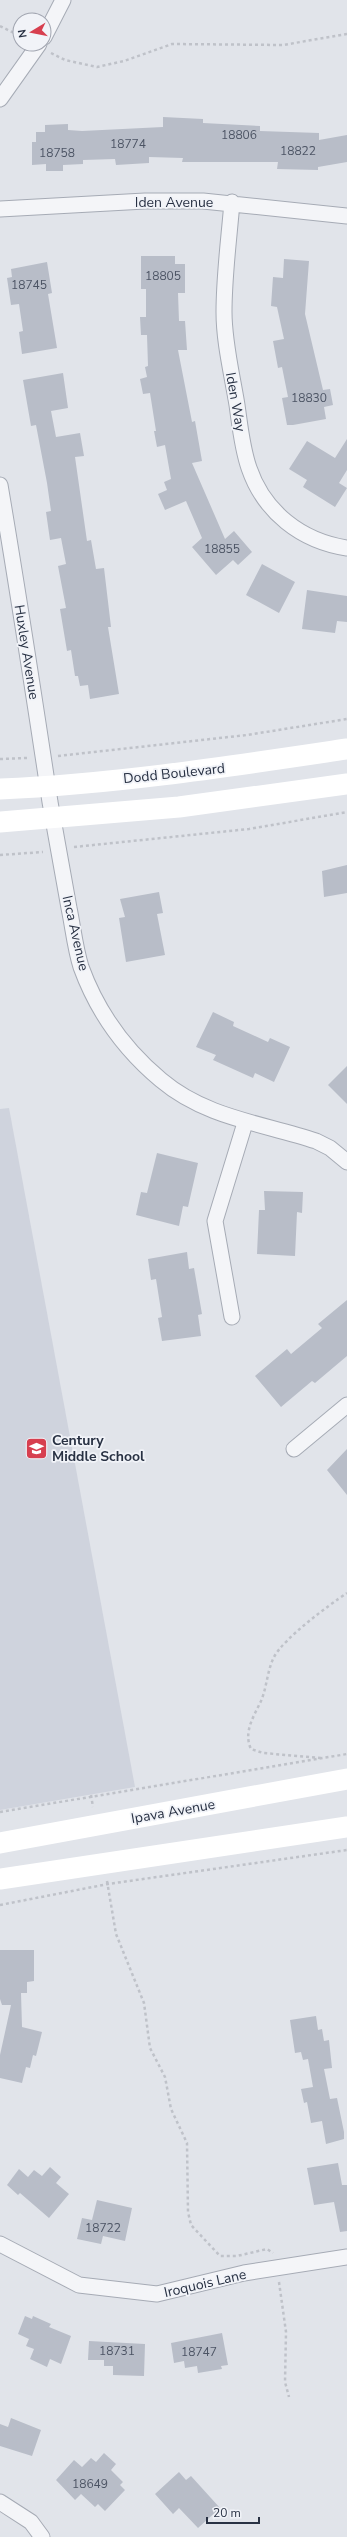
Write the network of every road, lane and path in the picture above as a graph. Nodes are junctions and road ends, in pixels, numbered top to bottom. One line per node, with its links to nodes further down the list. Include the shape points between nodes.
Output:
1 (63, 0): 2 (street)
2 (52, 21)
3 (0, 26): 4 (path)
4 (12, 32)
5 (347, 34): 6 (path, via 283,45 172,44 124,61 97,67 66,60)
6 (52, 50)
7 (34, 52): 8 (street)
8 (0, 100)
9 (232, 202): 10 (street, Iden Avenue, via 166,201); 11 (street, Iden Avenue); 13 (street, Iden Way, via 225,293 225,332 248,466 261,494 281,518 319,542)
10 (0, 209)
11 (347, 216)
12 (0, 485): 18 (street, Huxley Avenue)
13 (347, 548)
14 (347, 719): 16 (path, via 247,735)
15 (347, 749): 18 (street, Dodd Boulevard, via 229,767)
16 (68, 755)
17 (347, 784): 21 (street, via 257,798)
18 (48, 785): 19 (street, Dodd Boulevard); 21 (street, Huxley Avenue)
19 (0, 789)
20 (347, 812): 23 (path, via 249,830)
21 (53, 819): 22 (street); 23 (street, Inca Avenue)
22 (0, 822)
23 (58, 850): 24 (path); 25 (street, Inca Avenue, via 81,966 112,1029 161,1081 219,1114)
24 (0, 855)
25 (245, 1123): 26 (street, Inca Avenue, via 316,1141 330,1148); 27 (street, via 215,1221)
26 (347, 1162)
27 (232, 1317)
28 (347, 1405): 29 (street)
29 (294, 1449)
30 (347, 1593): 32 (path, via 322,1610 275,1655 267,1672 263,1697 248,1729 248,1743 251,1749 263,1753)
31 (347, 1754): 32 (path)
32 (323, 1758): 34 (path)
33 (347, 1779): 36 (street, Ipava Avenue)
34 (0, 1812)
35 (347, 1827): 38 (street)
36 (0, 1843)
37 (347, 1850): 39 (path)
38 (0, 1879)
39 (108, 1884): 40 (path); 43 (path, via 116,1934 144,2003 150,2048 165,2078 171,2109 187,2143 188,2212 191,2225 220,2256 237,2256 267,2248 274,2254)
40 (0, 1905)
41 (0, 2244): 43 (street, Iroquois Lane, via 78,2284 158,2294 244,2273)
42 (347, 2257): 43 (street, Iroquois Lane)
43 (277, 2268): 44 (path, via 286,2332 285,2382)
44 (289, 2397)
45 (0, 2502): 46 (street, via 30,2522)
46 (42, 2537)

